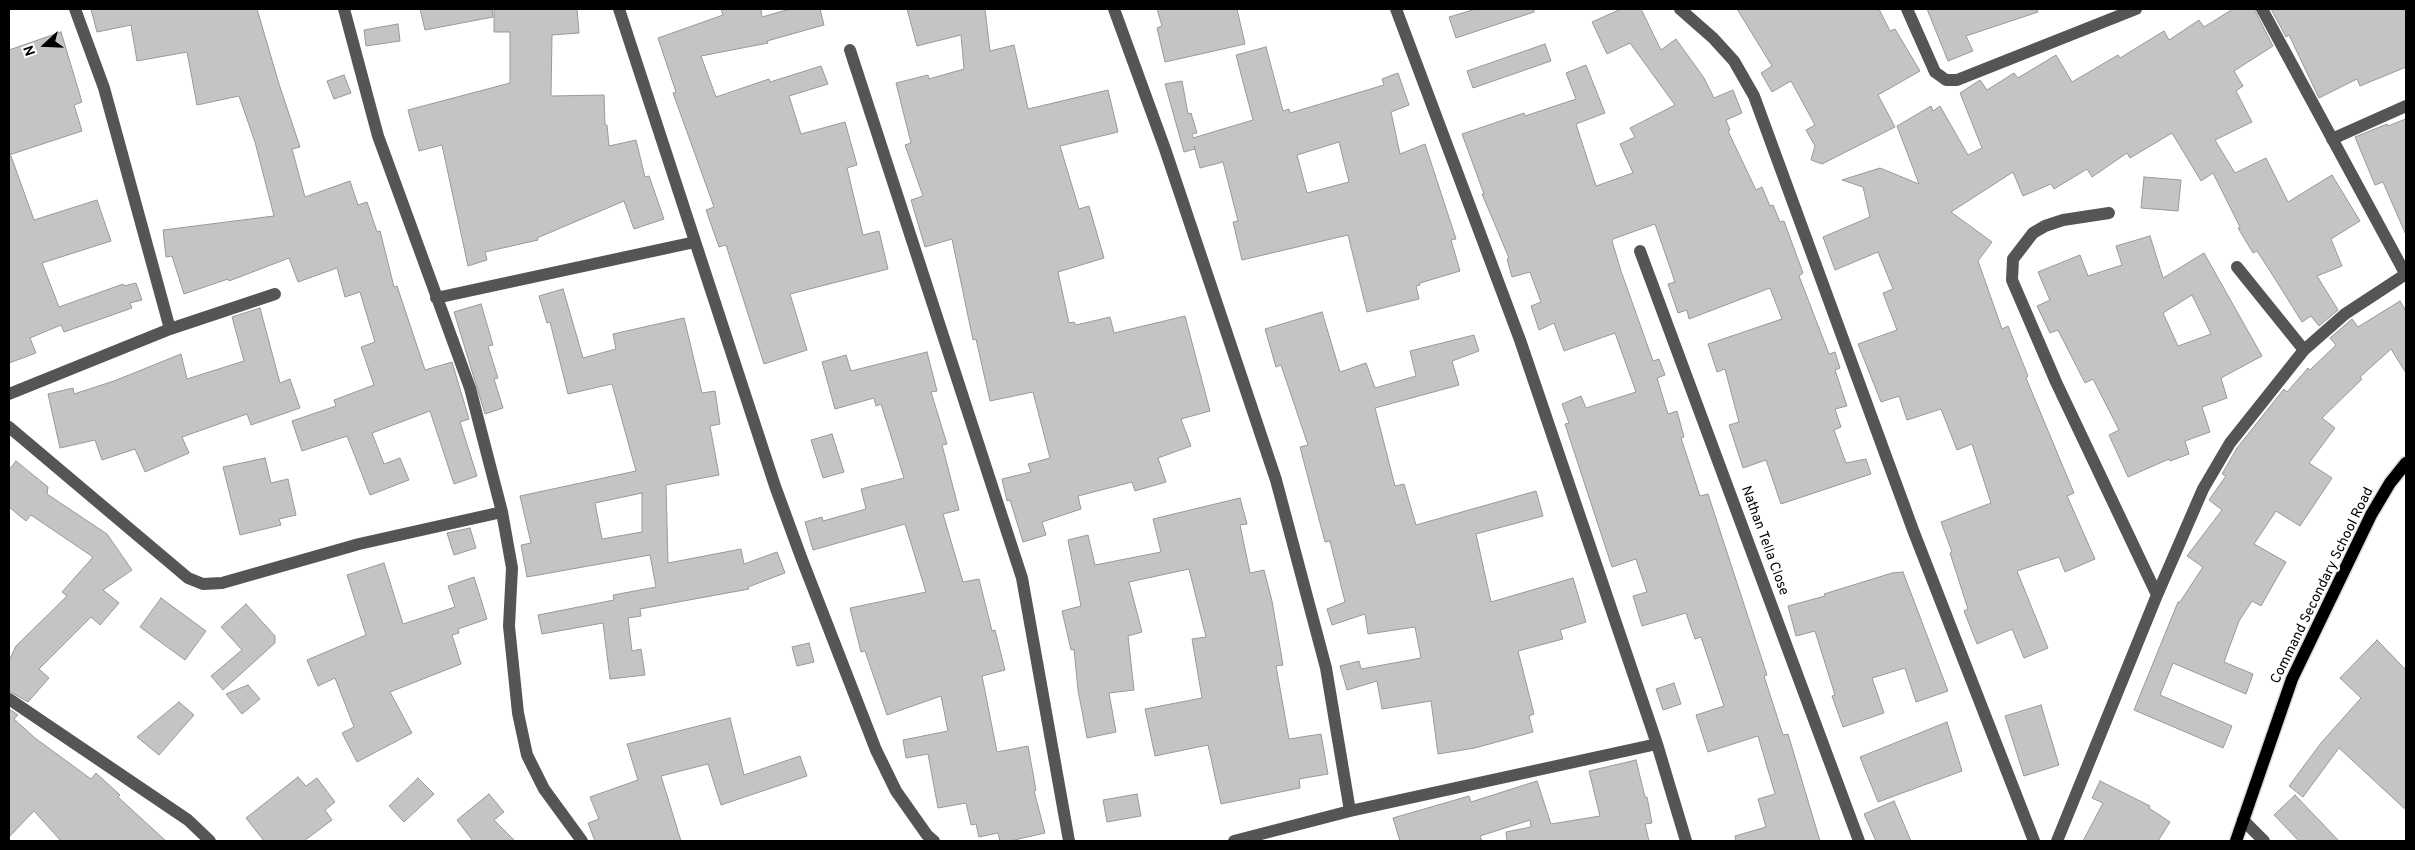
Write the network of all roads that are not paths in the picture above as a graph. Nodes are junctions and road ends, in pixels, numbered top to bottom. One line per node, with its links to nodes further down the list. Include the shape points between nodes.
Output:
1 (75, 9): 20 (street, via 104,88)
2 (344, 9): 19 (street, via 378,136)
3 (618, 9): 14 (street)
4 (1114, 9): 29 (street, via 1165,149 1276,480 1326,668)
5 (1396, 9): 28 (street, via 1520,340)
6 (1680, 9): 38 (street, via 1734,62 1754,96 1913,530)
7 (1907, 9): 8 (street, via 1935,72 1946,80 1957,80)
8 (2136, 9)
9 (2262, 9): 12 (street)
10 (850, 50): 34 (street, via 1022,578)
11 (2406, 106): 12 (street)
12 (2332, 139): 17 (street)
13 (2109, 213): 26 (street, via 2063,220 2032,233 2013,259 2012,280 2056,382)
14 (694, 242): 19 (street); 33 (street, via 775,486 876,750 896,791)
15 (1640, 251): 37 (street, Nathan Tella Close)
16 (2237, 267): 21 (street)
17 (2406, 275): 21 (street, via 2345,314)
18 (275, 294): 20 (street)
19 (436, 298): 25 (street, via 470,388)
20 (170, 328): 22 (street)
21 (2304, 350): 26 (street, via 2230,443 2203,489)
22 (9, 394)
23 (9, 427): 25 (street, via 188,578 203,584 222,583 359,544)
24 (2406, 462): 30 (main road, Command Secondary School Road, via 2371,515 2292,679)
25 (502, 512): 32 (street, via 512,568 509,626 518,713 527,755 544,789)
26 (2157, 595): 39 (street)
27 (9, 699): 31 (street, via 188,820)
28 (1657, 744): 29 (street); 36 (street)
29 (1350, 811): 35 (street)
30 (2243, 820): 40 (main road, Command Secondary School Road); 41 (street)
31 (210, 841)
32 (582, 841)
33 (934, 841)
34 (1069, 841)
35 (1234, 841)
36 (1686, 841)
37 (1859, 841)
38 (2034, 841)
39 (2057, 841)
40 (2236, 841)
41 (2264, 841)

